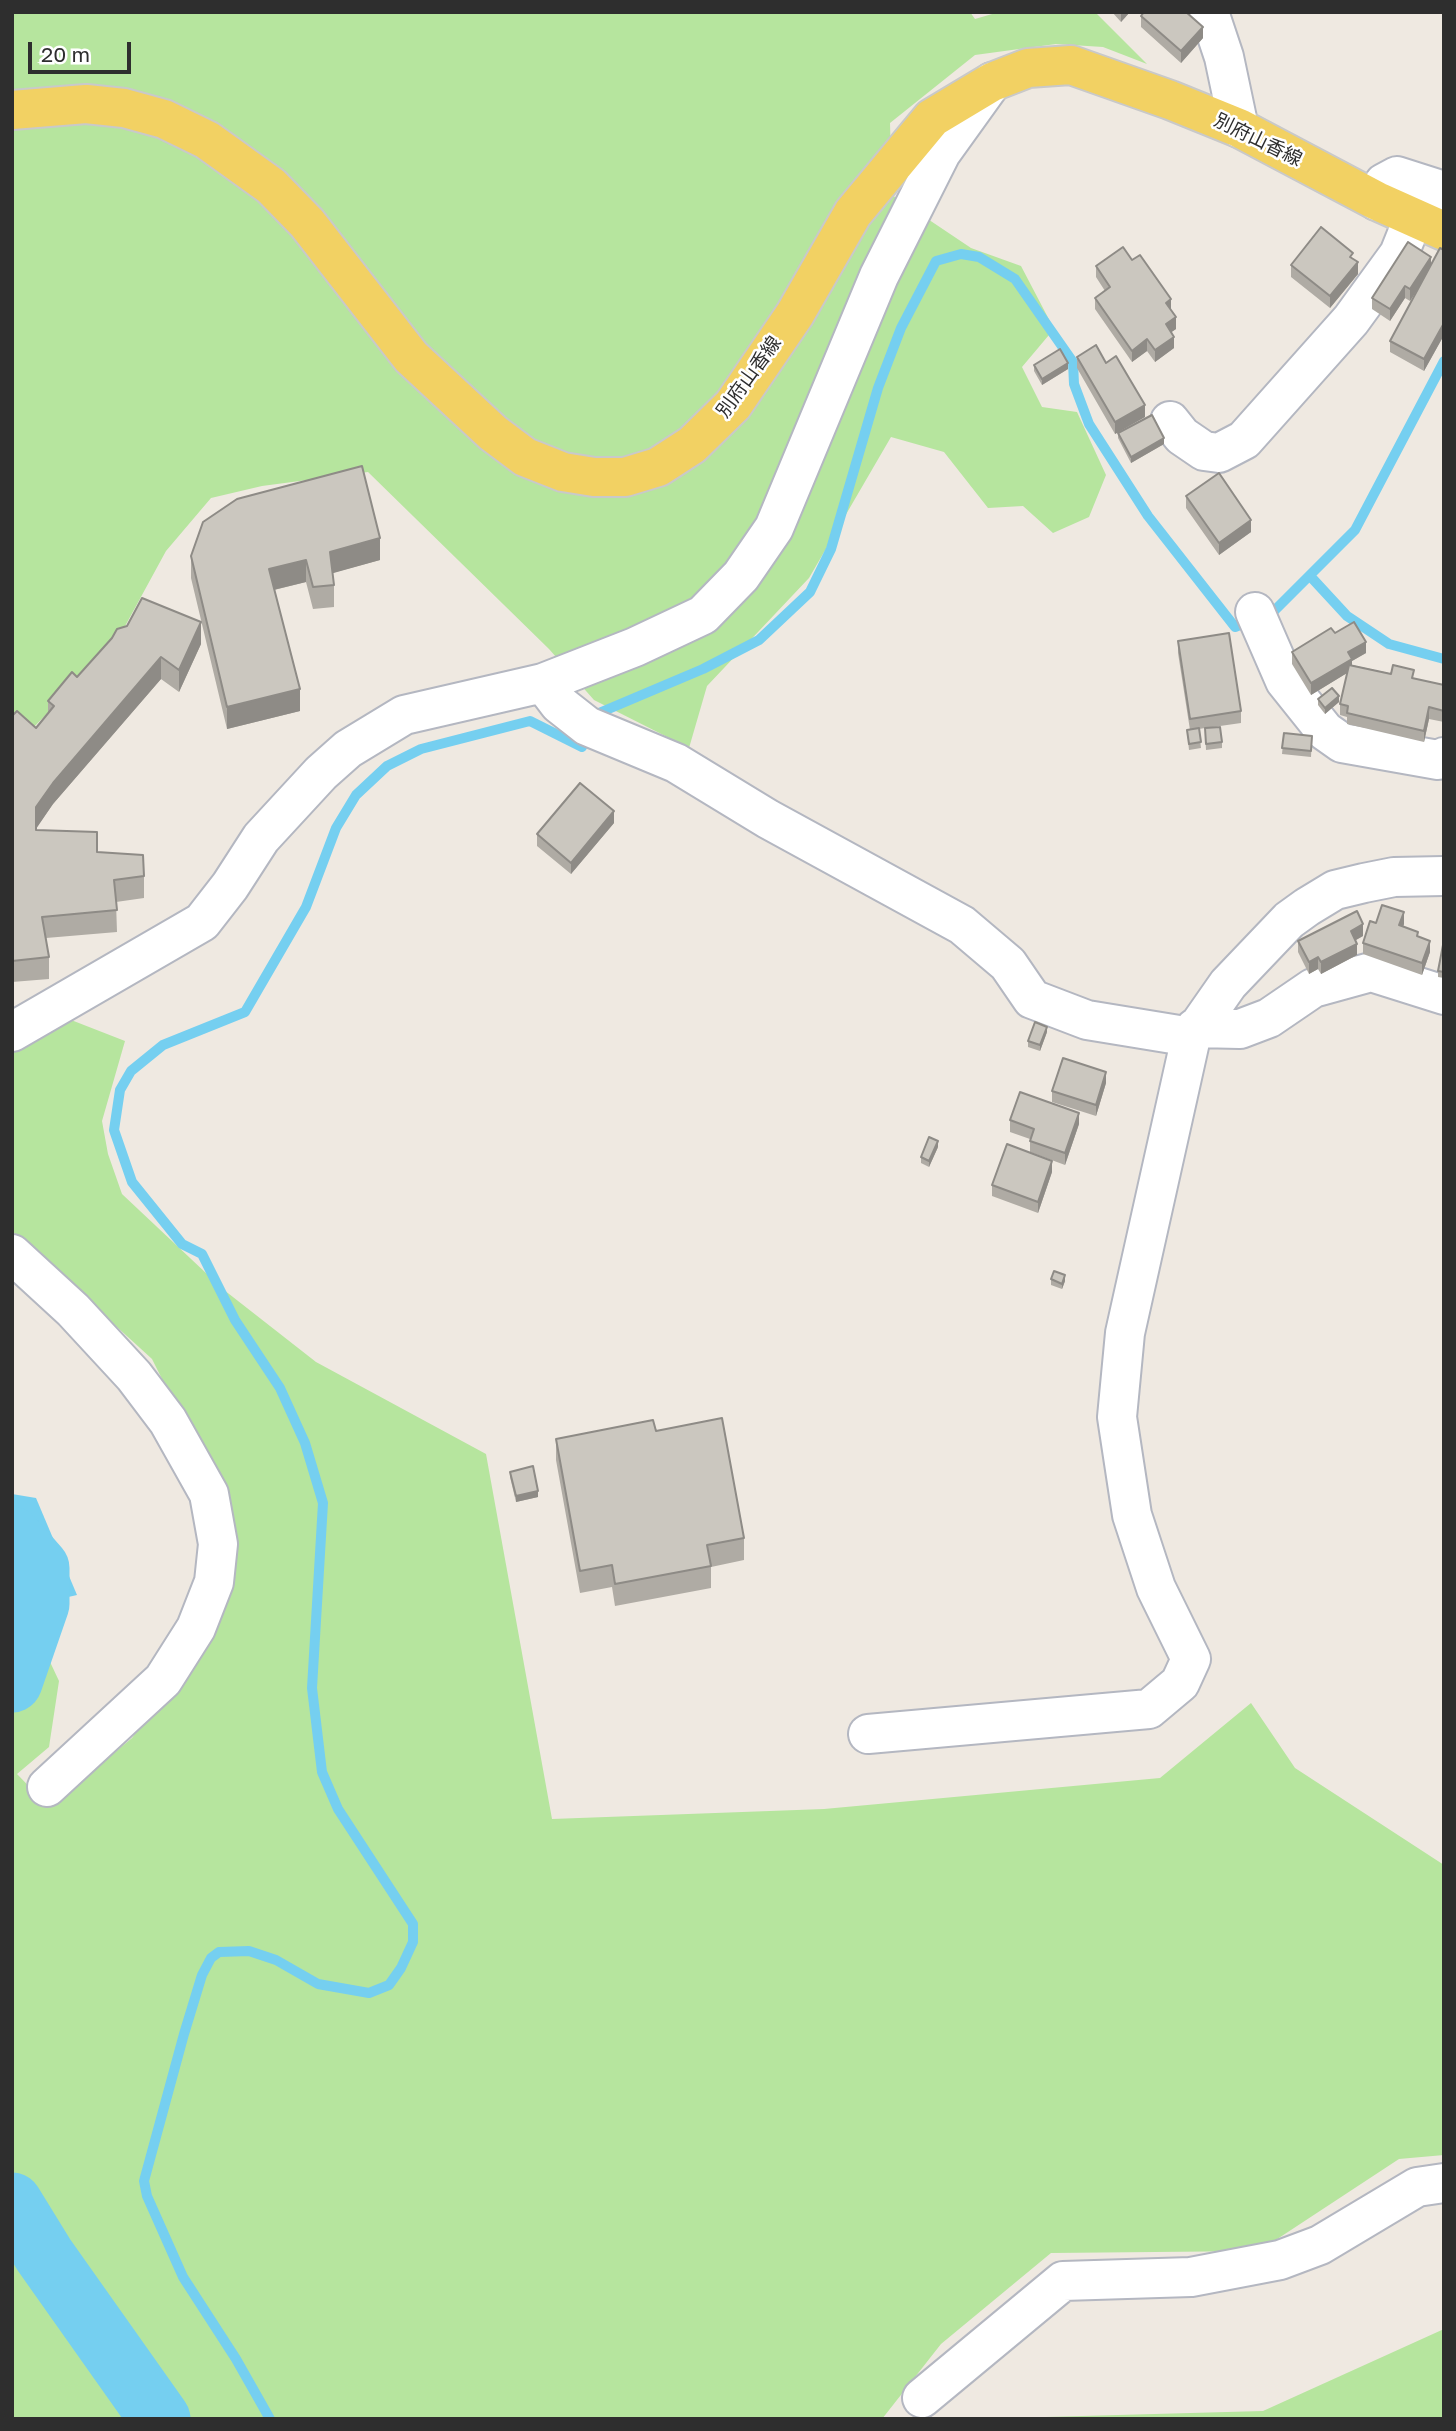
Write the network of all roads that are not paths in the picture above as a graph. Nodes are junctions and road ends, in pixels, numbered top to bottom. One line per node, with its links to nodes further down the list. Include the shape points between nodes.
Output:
1 (1209, 12): 4 (street)
2 (992, 82): 3 (main road, 別府山香線, via 932,118 853,213 795,314 733,405 692,446 657,467 625,477 563,472 525,457 493,433 411,357 307,223 271,186 207,140 164,119 124,108 86,104); 4 (main road, 別府山香線, via 1028,68 1071,65); 10 (street, via 941,153 879,276 774,528 741,576 703,615)
3 (12, 110)
4 (1239, 128): 6 (main road, 別府山香線)
5 (1444, 191): 6 (street, via 1397,176 1384,183)
6 (1377, 201): 7 (main road, 別府山香線)
7 (1429, 225): 8 (street, via 1399,254 1351,320 1244,440 1219,453 1204,451)
8 (1170, 421)
9 (1255, 612): 11 (street, via 1285,681 1325,731 1354,746)
10 (543, 683): 14 (street, via 404,715 348,750 261,838 202,922); 15 (street, via 559,704 587,726 676,763 962,925 1008,964 1032,999 1087,1020)
11 (1444, 758)
12 (1444, 876): 15 (street, via 1364,883 1335,890 1307,907 1228,984)
13 (1444, 995): 15 (street, via 1370,972 1313,988 1269,1018 1240,1029)
14 (12, 1032)
15 (1193, 1032): 17 (street, via 1125,1333 1117,1417 1132,1516 1156,1588 1191,1659 1180,1684 1149,1709)
16 (12, 1254): 18 (street, via 134,1376 168,1422 209,1494 218,1544 214,1582 197,1628 163,1680)
17 (868, 1734)
18 (47, 1787)
19 (1444, 2183): 20 (street, via 1418,2187 1320,2245 1280,2260 1191,2277 1063,2281)
20 (922, 2398)

